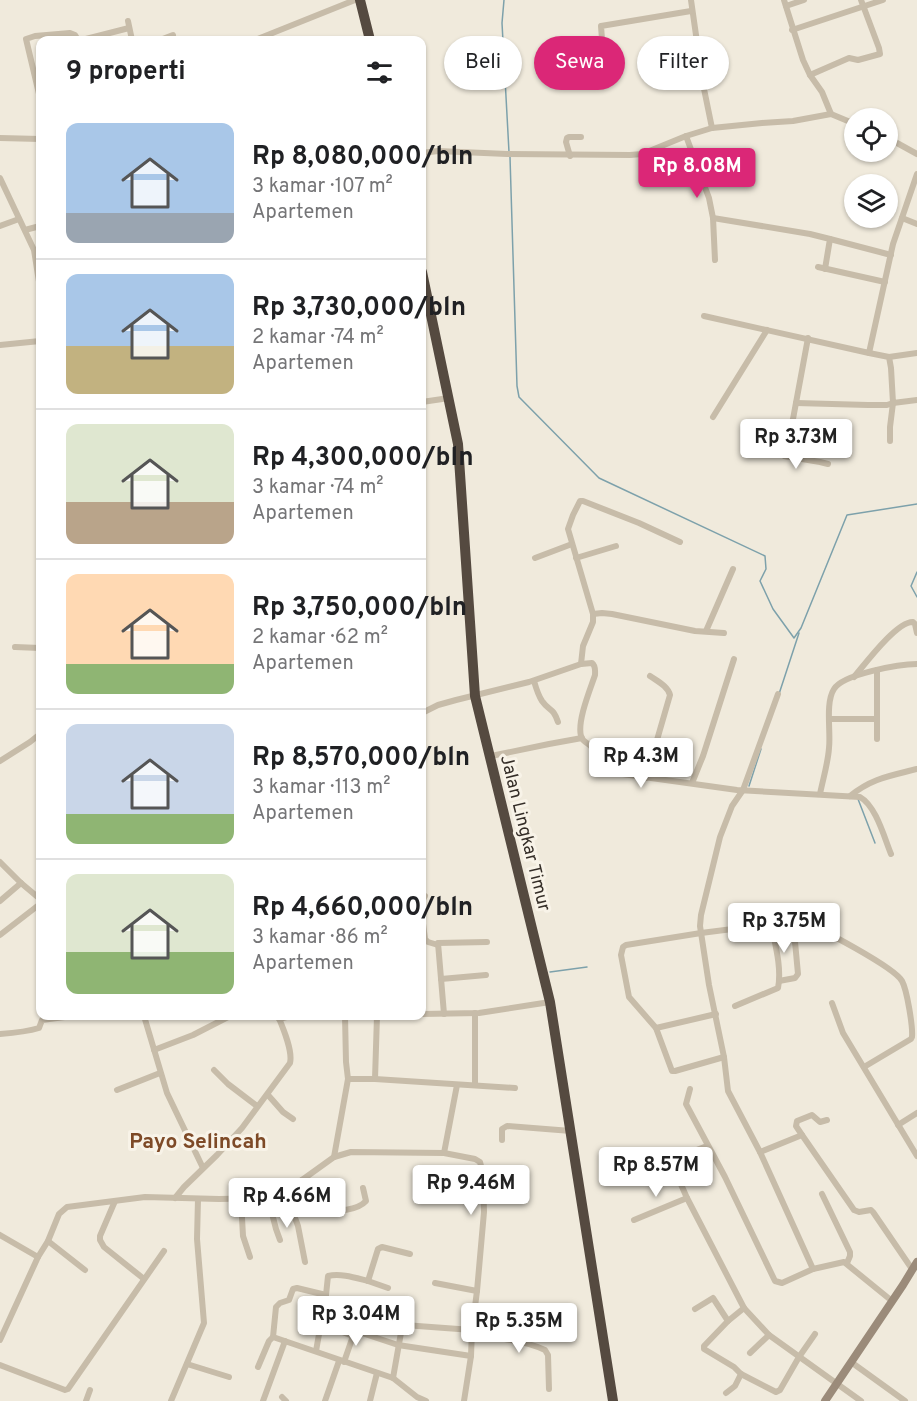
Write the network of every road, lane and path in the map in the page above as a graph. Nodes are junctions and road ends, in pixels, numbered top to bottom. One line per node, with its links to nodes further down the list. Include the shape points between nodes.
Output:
1 (355, 0): 15 (street)
2 (360, 0): 16 (highway)
3 (691, 0): 8 (street)
4 (804, 0): 6 (street)
5 (883, 0): 7 (street)
6 (785, 3): 11 (street)
7 (863, 3): 11 (street); 18 (street, via 880,54 858,60 849,58)
8 (691, 11): 17 (street, via 601,26); 22 (street)
9 (128, 21): 10 (street)
10 (129, 28): 13 (street); 14 (street)
11 (792, 30): 18 (street)
12 (76, 36): 19 (street, via 70,33 26,39)
13 (96, 36)
14 (131, 36)
15 (265, 36)
16 (369, 36)
17 (601, 36)
18 (810, 75): 20 (street)
19 (36, 81)
20 (831, 114): 21 (street); 22 (street)
21 (844, 119)
22 (712, 128): 23 (street)
23 (686, 136): 30 (street, via 636,155); 33 (street)
24 (581, 137): 30 (street, via 567,138)
25 (0, 138): 26 (street)
26 (36, 139)
27 (898, 144): 29 (street)
28 (426, 152): 30 (street)
29 (917, 154)
30 (570, 156)
31 (917, 174): 34 (street)
32 (0, 178): 35 (street)
33 (713, 218): 40 (street); 42 (street)
34 (902, 218): 36 (street); 41 (street)
35 (19, 219): 37 (street); 39 (street)
36 (917, 224)
37 (0, 226)
38 (36, 227): 39 (street)
39 (25, 230): 43 (street)
40 (830, 239): 41 (street); 44 (street, via 822,268)
41 (891, 255): 44 (street)
42 (715, 260)
43 (36, 263)
44 (885, 282): 51 (street)
45 (426, 291): 54 (highway, Jalan Lingkar Timur)
46 (704, 316): 47 (street)
47 (767, 330): 48 (street); 59 (street)
48 (808, 338): 51 (street); 57 (street)
49 (36, 341): 50 (street)
50 (0, 345)
51 (869, 353): 53 (street)
52 (917, 353): 53 (street)
53 (889, 357): 58 (street)
54 (449, 398): 56 (street); 82 (highway, Jalan Lingkar Timur, via 458,444)
55 (917, 400): 58 (street)
56 (426, 401)
57 (796, 403): 58 (street); 61 (street, via 783,455)
58 (893, 403): 60 (street)
59 (713, 417)
60 (890, 441)
61 (828, 464)
62 (680, 542): 63 (street, via 580,501 568,529)
63 (572, 544): 65 (street); 66 (street)
64 (616, 546): 66 (street)
65 (535, 558)
66 (576, 558): 68 (street)
67 (734, 569): 69 (street)
68 (592, 614): 69 (street); 75 (street)
69 (706, 631): 70 (street)
70 (724, 633)
71 (917, 633): 79 (street, via 915,624 907,622)
72 (15, 647): 73 (street)
73 (36, 648)
74 (734, 659): 94 (street)
75 (581, 664): 80 (street); 88 (street, via 592,663 595,670 582,716)
76 (917, 664): 77 (street)
77 (877, 670): 79 (street); 85 (street)
78 (650, 676): 93 (street, via 666,687 670,695)
79 (853, 677): 84 (street, via 832,691)
80 (534, 681): 82 (street); 86 (street, via 538,694 555,712)
81 (778, 694): 95 (street)
82 (475, 696): 83 (street); 90 (highway, Jalan Lingkar Timur)
83 (426, 711)
84 (830, 719): 85 (street); 96 (street, via 829,750)
85 (876, 719): 89 (street)
86 (558, 722)
87 (36, 737): 91 (street)
88 (582, 738): 90 (street); 93 (street, via 592,746 594,764 601,771)
89 (877, 739)
90 (491, 756): 114 (highway, Jalan Lingkar Timur)
91 (0, 761)
92 (917, 769): 97 (street, via 866,784)
93 (646, 778): 94 (street)
94 (692, 783): 95 (street)
95 (742, 790): 96 (street); 106 (street, via 720,837 701,915)
96 (820, 794): 97 (street)
97 (850, 796): 98 (street, via 867,800)
98 (891, 854)
99 (0, 862): 100 (street)
100 (21, 883): 101 (street); 102 (street)
101 (36, 896)
102 (0, 901)
103 (36, 907): 107 (street)
104 (771, 924): 106 (street); 113 (street); 131 (street, via 800,921 818,928 862,952 902,982 912,1037)
105 (794, 931): 113 (street, via 798,974)
106 (701, 933): 120 (street); 127 (street, via 623,947 629,998)
107 (0, 935)
108 (426, 940): 110 (street)
109 (487, 942): 110 (street)
110 (438, 945): 112 (street)
111 (486, 975): 112 (street)
112 (441, 980): 119 (street)
113 (779, 981): 116 (street, via 777,989)
114 (550, 1002): 117 (street); 147 (highway, Jalan Lingkar Timur)
115 (832, 1003): 131 (street, via 843,1034)
116 (735, 1006)
117 (475, 1013): 119 (street); 137 (street)
118 (426, 1014): 119 (street)
119 (444, 1014)
120 (716, 1014): 127 (street); 130 (street)
121 (42, 1020): 128 (street, via 39,1028)
122 (145, 1020): 129 (street)
123 (222, 1020): 129 (street)
124 (280, 1020): 141 (street, via 292,1059)
125 (345, 1020): 134 (street)
126 (377, 1020): 135 (street)
127 (656, 1028): 130 (street, via 672,1071)
128 (0, 1034)
129 (154, 1050): 133 (street)
130 (724, 1057): 151 (street, via 728,1091)
131 (864, 1067): 146 (street)
132 (214, 1070): 142 (street)
133 (160, 1073): 140 (street); 155 (street)
134 (348, 1079): 135 (street); 154 (street)
135 (375, 1079): 136 (street)
136 (457, 1085): 137 (street); 152 (street)
137 (475, 1085): 138 (street)
138 (515, 1088)
139 (690, 1089): 150 (street, via 686,1104)
140 (117, 1090)
141 (267, 1095): 142 (street); 144 (street)
142 (257, 1106): 155 (street, via 242,1128)
143 (917, 1113): 146 (street)
144 (293, 1119)
145 (826, 1120): 148 (street, via 820,1122 812,1115 797,1121)
146 (898, 1125): 153 (street)
147 (572, 1131): 149 (street, via 507,1126 502,1129); 222 (highway, Jalan Lingkar Timur)
148 (802, 1135): 151 (street); 176 (street, via 854,1210 871,1210)
149 (502, 1140)
150 (708, 1146): 162 (street, via 672,1161); 177 (street, via 775,1281 782,1283)
151 (760, 1152): 177 (street)
152 (444, 1153): 154 (street, via 351,1152); 183 (street, via 475,1159 481,1166 483,1212)
153 (917, 1156)
154 (334, 1157): 156 (street)
155 (203, 1168): 160 (street)
156 (302, 1180): 157 (street, via 324,1211 364,1204); 158 (street)
157 (363, 1188)
158 (285, 1190): 161 (street); 174 (street)
159 (822, 1194): 175 (street, via 850,1252)
160 (175, 1198): 163 (street); 165 (street)
161 (268, 1198): 164 (street); 168 (street)
162 (687, 1198): 166 (street); 186 (street)
163 (198, 1199): 164 (street); 204 (street, via 204,1323)
164 (241, 1200): 173 (street, via 243,1236)
165 (115, 1201): 169 (street, via 63,1209); 179 (street, via 100,1240)
166 (634, 1220)
167 (0, 1236): 172 (street)
168 (280, 1240)
169 (48, 1241): 172 (street); 178 (street)
170 (164, 1251): 179 (street)
171 (410, 1254): 180 (street, via 380,1247)
172 (38, 1257): 195 (street)
173 (250, 1257)
174 (306, 1262)
175 (847, 1263): 177 (street); 185 (street)
176 (914, 1265): 185 (street)
177 (813, 1269)
178 (85, 1270)
179 (144, 1279): 205 (street, via 68,1389)
180 (368, 1281): 182 (street); 184 (street, via 330,1275)
181 (435, 1283): 183 (street)
182 (388, 1288)
183 (477, 1291): 190 (street)
184 (326, 1295): 189 (street); 194 (street, via 293,1289 289,1300 276,1307)
185 (892, 1301): 203 (street)
186 (744, 1308): 188 (street); 192 (street)
187 (695, 1309): 188 (street, via 713,1298)
188 (728, 1321): 208 (street, via 704,1349)
189 (321, 1324): 193 (street); 198 (street)
190 (472, 1333): 197 (street, via 405,1325); 200 (street); 212 (street, via 545,1350)
191 (815, 1334): 201 (street)
192 (769, 1335): 199 (street); 201 (street)
193 (353, 1336): 197 (street, via 363,1333); 202 (street)
194 (273, 1337): 196 (street); 206 (street)
195 (1, 1338)
196 (285, 1341): 198 (street); 217 (street)
197 (399, 1345): 200 (street); 210 (street)
198 (316, 1351): 202 (street)
199 (750, 1353)
200 (471, 1356): 221 (street)
201 (799, 1357): 208 (street, via 778,1392); 211 (street)
202 (341, 1361): 207 (street); 218 (street)
203 (851, 1362): 211 (street); 225 (street)
204 (187, 1364): 209 (street); 216 (street)
205 (0, 1365)
206 (258, 1367)
207 (377, 1373): 210 (street); 219 (street)
208 (741, 1374): 214 (street)
209 (229, 1377)
210 (393, 1378): 220 (street)
211 (836, 1384): 223 (street); 224 (street)
212 (549, 1389)
213 (90, 1390): 215 (street)
214 (726, 1393)
215 (86, 1401)
216 (171, 1401)
217 (262, 1401)
218 (325, 1401)
219 (370, 1401)
220 (426, 1401)
221 (464, 1401)
222 (613, 1401)
223 (825, 1401)
224 (861, 1401)
225 (905, 1401)

